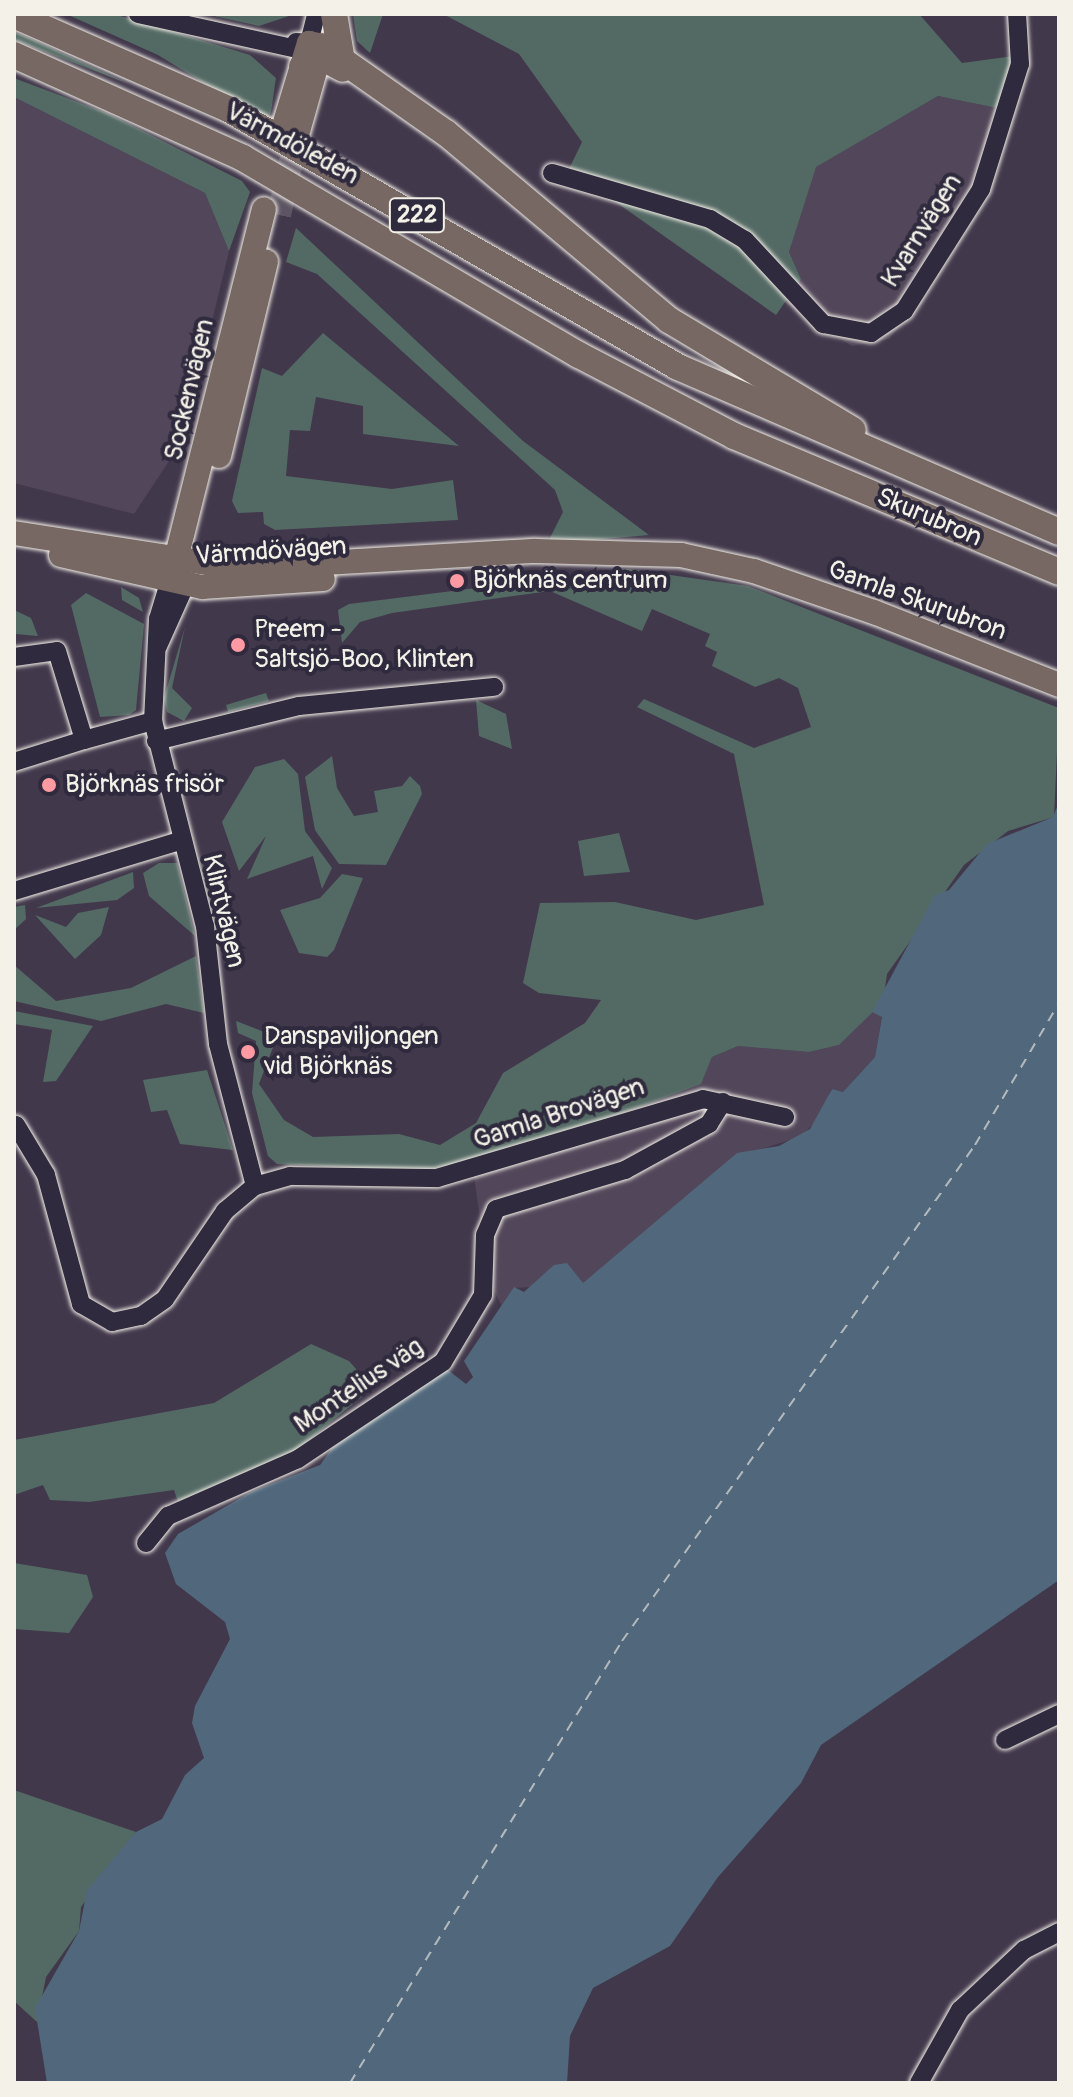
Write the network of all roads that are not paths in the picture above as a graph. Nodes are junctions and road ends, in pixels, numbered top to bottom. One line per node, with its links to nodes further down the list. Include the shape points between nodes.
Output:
1 (138, 14): 6 (street)
2 (316, 14): 6 (street)
3 (332, 14): 6 (highway)
4 (1017, 14): 9 (street, Kvarnvägen, via 1020,64 981,189 904,311 871,333 823,324 753,248 710,219)
5 (14, 15): 11 (highway, Värmdöleden / 222, via 230,110 678,367)
6 (317, 53): 8 (main road); 11 (highway, via 418,113 669,320)
7 (14, 55): 12 (highway, Värmdöleden / 222, via 243,158 579,355)
8 (290, 132)
9 (552, 173)
10 (271, 212): 18 (main road, Sockenvägen)
11 (816, 421): 13 (highway, Skurubron / 222)
12 (799, 464): 17 (highway, Skurubron / 222)
13 (1059, 532)
14 (14, 533): 18 (main road, Värmdövägen)
15 (14, 541): 18 (main road, Värmdövägen)
16 (754, 571): 18 (main road, Värmdövägen, via 681,555 536,551 284,584); 20 (main road, Gamla Skurubron)
17 (1059, 572)
18 (181, 573): 22 (street, Klintvägen, via 158,646)
19 (14, 657): 23 (street, via 57,651)
20 (1059, 685)
21 (494, 687): 24 (street, via 299,706)
22 (153, 721): 23 (street); 24 (street, Klintvägen)
23 (84, 740): 25 (street)
24 (156, 741): 26 (street, Klintvägen)
25 (14, 762)
26 (180, 841): 27 (street); 31 (street, Klintvägen, via 205,926 218,1044)
27 (14, 891)
28 (723, 1102): 29 (street, Gamla Brovägen); 31 (street, Gamla Brovägen, via 673,1104 538,1153 437,1178 290,1176); 32 (street, Montelius väg, via 709,1124 625,1170 496,1209 485,1235 483,1295 443,1362 298,1459 168,1516)
29 (785, 1117)
30 (16, 1125): 31 (street, Gamla Brovägen, via 46,1175 81,1304 112,1322 141,1316 165,1299 225,1211)
31 (255, 1186)
32 (146, 1543)
33 (1059, 1714): 34 (street)
34 (1005, 1740)
35 (1059, 1932): 36 (street, via 1024,1950 960,2010)
36 (919, 2083)

